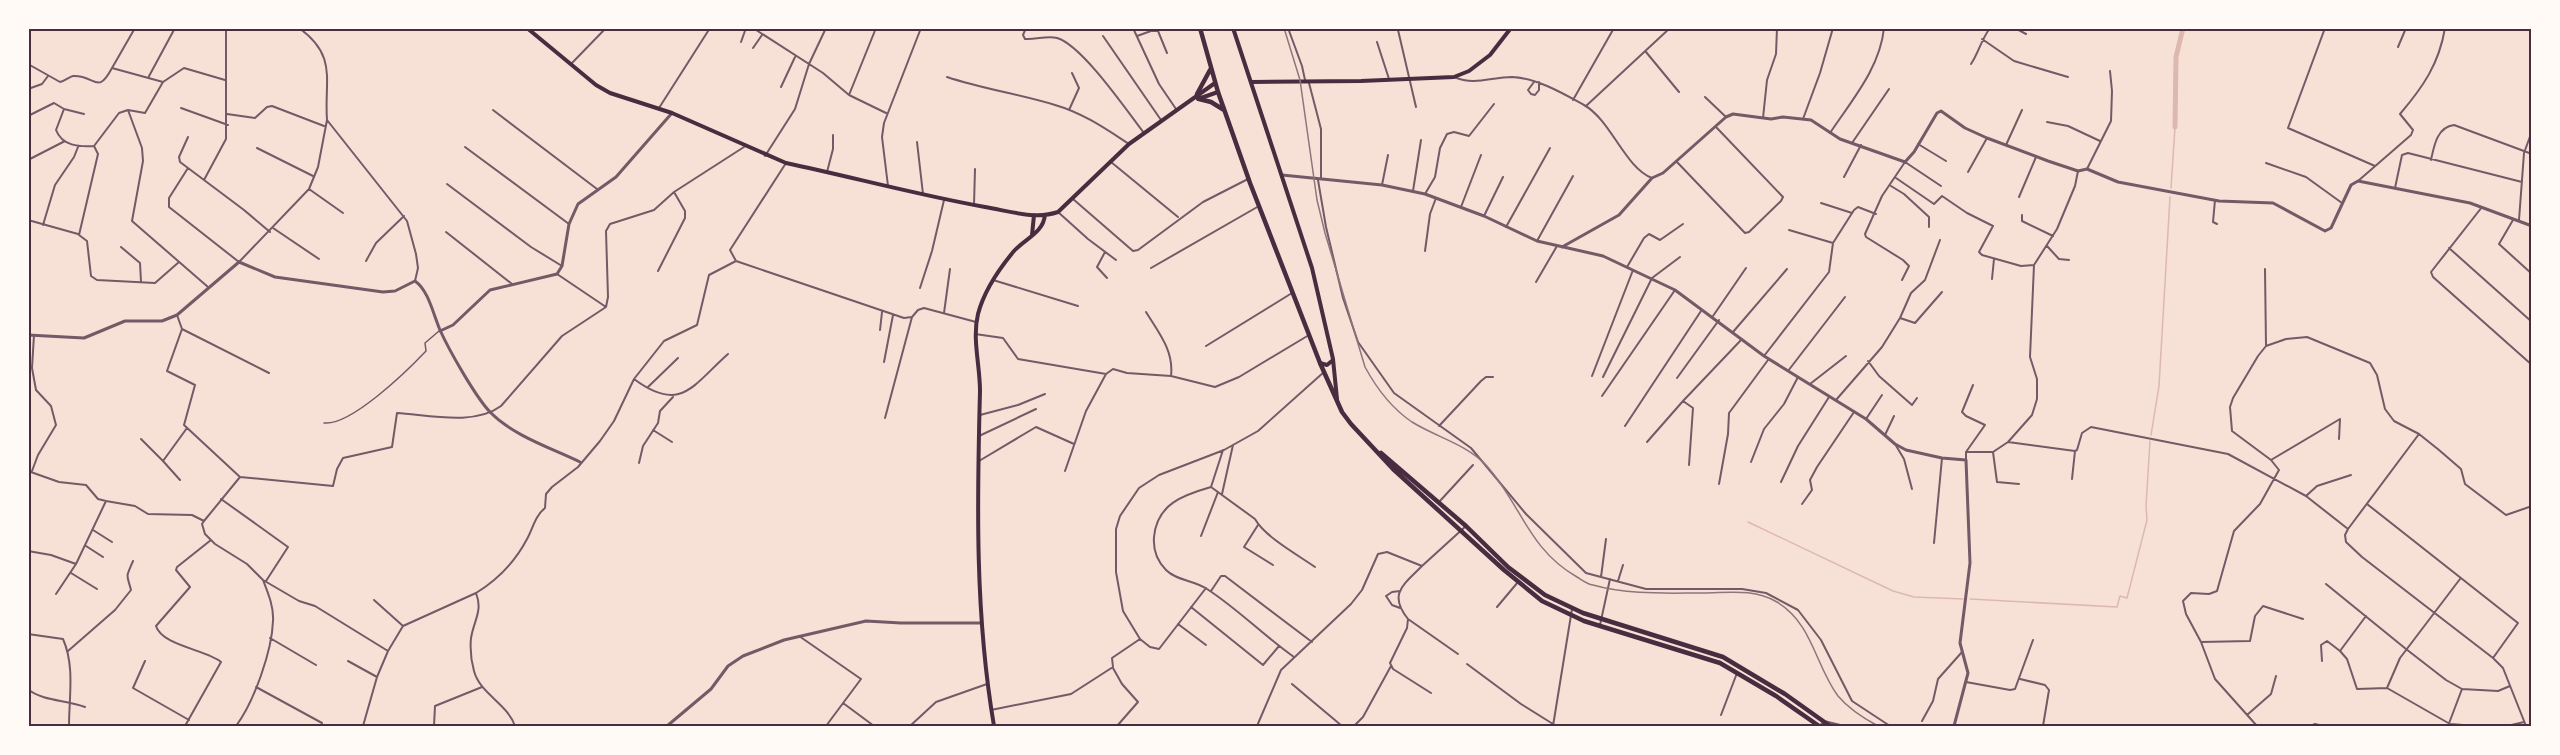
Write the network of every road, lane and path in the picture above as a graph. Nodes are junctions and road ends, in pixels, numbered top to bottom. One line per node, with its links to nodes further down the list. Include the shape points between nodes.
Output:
1 (135, 28): 46 (street)
2 (175, 28): 54 (street)
3 (226, 28): 57 (street)
4 (299, 28): 93 (street, via 322,51 329,75)
5 (527, 28): 43 (main road)
6 (606, 28): 43 (street)
7 (710, 28): 77 (street)
8 (746, 28): 35 (street)
9 (753, 28): 31 (street)
10 (826, 28): 44 (street)
11 (876, 28): 69 (street)
12 (921, 28): 86 (street)
13 (1026, 28): 100 (street, via 1025,39 1059,38 1079,53)
14 (1133, 28): 33 (street)
15 (1200, 28): 47 (highway)
16 (1233, 28): 60 (main road)
17 (1288, 28): 58 (street)
18 (1511, 28): 52 (main road, via 1490,55)
19 (1614, 28): 72 (street)
20 (1670, 28): 39 (street)
21 (1777, 28): 91 (street, via 1776,54 1767,80)
22 (1833, 28): 92 (street)
23 (1884, 28): 101 (street, via 1882,47 1873,68)
24 (1990, 28): 34 (street)
25 (2015, 28): 30 (street)
26 (2325, 28): 134 (street, via 2288,128)
27 (2406, 28): 37 (street)
28 (2445, 28): 134 (street, via 2443,44 2427,82 2400,114 2413,130 2411,135)
29 (1398, 30): 55 (street)
30 (2026, 34)
31 (762, 35): 38 (street); 41 (street)
32 (1102, 36): 94 (street)
33 (1137, 36): 40 (street, via 1158,32); 79 (street)
34 (1982, 39): 45 (street); 53 (street, via 2014,61)
35 (741, 42)
36 (1377, 42): 56 (street)
37 (2398, 47)
38 (753, 48)
39 (1646, 52): 67 (street); 74 (street)
40 (1167, 53)
41 (795, 57): 44 (street); 64 (street)
42 (28, 64): 50 (street)
43 (571, 64): 77 (main road, via 610,93)
44 (809, 64): 69 (street); 124 (street, via 795,109)
45 (1971, 64)
46 (112, 68): 50 (street, via 100,84 75,76 60,82); 54 (street)
47 (1210, 69): 63 (highway); 70 (highway)
48 (2110, 72): 107 (street, via 2113,113)
49 (1072, 73): 82 (street, via 1079,88)
50 (48, 76): 65 (street, via 42,84)
51 (947, 76): 82 (street)
52 (1454, 77): 55 (main road); 61 (street, via 1480,82 1512,77)
53 (2068, 77)
54 (148, 78): 59 (street)
55 (1410, 78): 56 (main road); 75 (street)
56 (1389, 79): 58 (main road)
57 (225, 80): 59 (street, via 184,68); 88 (street)
58 (1306, 80): 60 (main road); 150 (street, via 1321,129)
59 (163, 82): 80 (street, via 145,113)
60 (1251, 82): 141 (main road)
61 (1534, 82): 62 (street); 62 (street, via 1528,90 1535,95)
62 (1539, 82): 72 (street)
63 (1215, 83): 68 (highway); 70 (main road)
64 (781, 87)
65 (28, 89)
66 (1889, 89): 109 (street)
67 (1678, 92)
68 (1218, 93): 70 (main road); 83 (highway)
69 (849, 95): 86 (street)
70 (1198, 96): 79 (main road); 83 (highway)
71 (1705, 97): 90 (street)
72 (1573, 100): 74 (street)
73 (1494, 104): 164 (street, via 1469,136 1447,134 1435,177)
74 (1586, 106): 146 (street, via 1600,117 1641,171)
75 (1416, 107)
76 (181, 108): 96 (street)
77 (659, 108): 85 (main road)
78 (64, 109): 87 (street); 89 (street, via 49,103); 106 (street, via 56,129)
79 (1176, 109): 94 (main road)
80 (128, 110): 114 (street, via 119,112); 220 (street, via 143,161 132,221)
81 (493, 110): 160 (street)
82 (1069, 110): 110 (street, via 1091,119)
83 (1224, 110): 148 (highway)
84 (2022, 110): 113 (street)
85 (672, 113): 117 (main road); 160 (street, via 631,162)
86 (886, 113): 155 (street, via 882,137)
87 (84, 114)
88 (227, 114): 96 (street); 97 (street, via 255,118 272,106)
89 (28, 116)
90 (1726, 117): 91 (street, via 1734,114); 98 (street)
91 (1763, 118): 92 (street)
92 (1803, 119): 101 (street, via 1816,122)
93 (327, 120): 97 (street); 183 (street)
94 (1161, 120): 100 (main road)
95 (2047, 122): 107 (street, via 2068,126)
96 (228, 125): 149 (street, via 224,145)
97 (325, 127): 142 (street)
98 (1716, 127): 130 (street); 130 (street, via 1783,197 1749,232 1745,233)
99 (2532, 131): 120 (street)
100 (1144, 133): 110 (main road)
101 (1830, 133): 109 (street)
102 (833, 135): 139 (street)
103 (188, 137): 135 (street, via 179,158)
104 (1987, 138): 111 (street, via 1941,111); 113 (street); 140 (street)
105 (1421, 140): 161 (street)
106 (65, 141): 115 (street); 126 (street)
107 (2100, 141): 137 (street)
108 (917, 142): 163 (street)
109 (1852, 143): 112 (street)
110 (1129, 144): 129 (main road)
111 (1918, 144): 128 (street); 131 (street)
112 (1861, 145): 131 (street); 145 (street)
113 (2006, 145): 125 (street)
114 (94, 146): 115 (street); 200 (street, via 98,154)
115 (78, 147): 191 (street, via 55,185)
116 (465, 147): 192 (street)
117 (744, 147): 124 (main road); 162 (street)
118 (257, 148): 142 (street)
119 (1550, 148): 193 (street)
120 (2524, 153): 121 (street); 127 (street, via 2454,125 2439,133); 152 (street)
121 (2532, 154)
122 (1389, 155): 154 (street)
123 (1481, 155): 174 (street)
124 (765, 156): 132 (main road)
125 (2036, 157): 138 (street); 165 (street)
126 (28, 160)
127 (2431, 160): 152 (street); 158 (street, via 2402,155)
128 (1946, 161)
129 (1111, 162): 167 (main road); 185 (street)
130 (1676, 162): 146 (street)
131 (1905, 162): 147 (street); 157 (street)
132 (786, 163): 139 (main road); 219 (street, via 730,250)
133 (2266, 163): 171 (street, via 2306,177)
134 (2375, 166): 151 (street)
135 (188, 168): 149 (street); 221 (street, via 169,198 170,207)
136 (975, 169): 172 (street)
137 (2086, 170): 138 (street); 169 (street, via 2118,182)
138 (2078, 171): 202 (street)
139 (827, 172): 155 (main road)
140 (1968, 172)
141 (1282, 175): 150 (street); 278 (main road, via 1312,268)
142 (314, 176): 159 (street)
143 (1573, 176): 204 (street)
144 (1503, 177): 184 (street)
145 (1844, 177)
146 (1652, 178): 209 (street, via 1619,215)
147 (1896, 178): 156 (street); 215 (street, via 1934,204 1942,196 1993,226 1979,252)
148 (1248, 179): 173 (highway); 185 (street)
149 (204, 180): 199 (street)
150 (1319, 180): 154 (street); 315 (street, via 1336,267 1358,342 1394,393)
151 (2358, 181): 158 (street); 171 (street)
152 (2522, 182): 188 (street)
153 (447, 184): 223 (street)
154 (1382, 185): 161 (street)
155 (888, 186): 163 (main road)
156 (1891, 186): 179 (street, via 1882,196); 194 (street, via 1929,217)
157 (1941, 186)
158 (2395, 188): 175 (street)
159 (309, 189): 177 (street); 196 (street)
160 (597, 189): 192 (street, via 578,204)
161 (1413, 191): 164 (street)
162 (674, 192): 231 (street, via 685,218); 250 (street, via 654,210 607,227)
163 (923, 194): 168 (main road)
164 (1425, 194): 166 (street)
165 (2019, 197)
166 (1436, 198): 174 (street); 211 (street)
167 (1073, 199): 176 (main road); 185 (street, via 1133,251)
168 (944, 200): 172 (main road); 244 (street)
169 (2215, 200): 171 (street, via 2273,204 2325,231 2331,228); 190 (street, via 2213,222)
170 (1821, 203): 178 (street)
171 (2342, 203)
172 (974, 205): 180 (main road)
173 (1259, 206): 225 (street); 247 (highway)
174 (1461, 207): 184 (street)
175 (2482, 207): 186 (street); 210 (street)
176 (1058, 212): 181 (main road); 212 (street)
177 (343, 213)
178 (1852, 213): 179 (street, via 1858,207); 205 (street)
179 (1876, 214): 238 (street, via 1866,237 1909,266)
180 (1034, 215): 181 (main road); 201 (main road)
181 (1046, 215): 201 (main road, via 1041,229)
182 (2022, 215): 202 (street, via 2022,221)
183 (404, 216): 218 (street, via 376,243); 239 (street, via 416,254)
184 (1484, 216): 193 (street)
185 (1179, 218)
186 (2513, 219): 188 (street); 233 (street, via 2499,244)
187 (28, 220): 191 (street)
188 (2519, 222): 195 (street)
189 (1683, 224): 224 (street, via 1660,240 1649,234)
190 (2217, 224)
191 (43, 225): 200 (street)
192 (569, 225): 223 (street)
193 (1506, 226): 204 (street)
194 (1929, 226)
195 (2532, 226)
196 (273, 228): 199 (street); 214 (street)
197 (1789, 230): 205 (street)
198 (446, 231): 242 (street)
199 (270, 232): 221 (street)
200 (79, 235): 240 (street, via 87,241 93,279)
201 (1032, 236): 237 (main road, via 1015,250)
202 (2053, 236): 208 (street)
203 (1940, 240): 259 (street, via 1924,280 1911,293)
204 (1538, 241): 207 (street)
205 (1833, 243): 275 (street, via 1829,272)
206 (121, 246): 240 (street, via 140,263)
207 (1557, 246): 209 (street); 241 (street)
208 (2047, 246): 217 (street, via 2059,260); 222 (street)
209 (1562, 247): 224 (street, via 1603,256)
210 (2449, 248): 262 (street); 283 (street, via 2433,268 2433,277)
211 (1425, 251)
212 (1105, 252): 216 (street); 234 (street, via 1097,267)
213 (1680, 257): 235 (street)
214 (319, 259)
215 (1994, 259): 222 (street, via 2021,266); 236 (street)
216 (1116, 260)
217 (2069, 260)
218 (366, 261)
219 (736, 261): 252 (street); 294 (street, via 709,275 697,325 664,341)
220 (179, 262): 240 (street, via 155,283); 243 (street)
221 (239, 262): 239 (street, via 275,276 383,292); 243 (street)
222 (2034, 264): 327 (street, via 2030,357 2037,379 2037,399 2032,414)
223 (562, 266): 232 (street)
224 (1627, 267): 230 (street)
225 (1151, 268)
226 (1746, 268): 257 (street)
227 (950, 269): 254 (street)
228 (1786, 269): 266 (street)
229 (2265, 269): 273 (street)
230 (1633, 270): 235 (street); 289 (street)
231 (658, 271)
232 (557, 274): 242 (street); 250 (street)
233 (2532, 274)
234 (1107, 278)
235 (1652, 278): 245 (street); 290 (street)
236 (1992, 279)
237 (993, 280): 249 (street); 261 (main road)
238 (1902, 280)
239 (415, 281): 265 (street, via 423,290)
240 (141, 282)
241 (1536, 282)
242 (513, 284): 265 (street, via 490,290 453,325)
243 (208, 287): 255 (street)
244 (920, 288)
245 (1675, 290): 251 (street); 300 (street)
246 (1942, 292): 259 (street, via 1915,323)
247 (1292, 293): 270 (highway); 272 (street)
248 (1845, 297): 284 (street)
249 (1078, 306)
250 (606, 307): 309 (street, via 562,336)
251 (1702, 310): 257 (street); 316 (street)
252 (882, 312): 256 (street); 264 (street)
253 (1146, 312): 288 (street, via 1170,352)
254 (944, 314): 258 (street, via 924,308); 261 (street)
255 (177, 315): 263 (street); 269 (street, via 162,321 125,321 84,338)
256 (893, 315): 258 (street); 281 (street)
257 (1713, 316): 260 (street)
258 (912, 317): 312 (street)
259 (1900, 318): 280 (street)
260 (1719, 320): 266 (street); 293 (street)
261 (976, 322): 267 (main road)
262 (2532, 322)
263 (182, 328): 286 (street); 317 (street, via 167,371 195,385 184,425)
264 (880, 330)
265 (440, 331): 309 (street); 314 (lane, via 425,343 426,351 413,365 381,394 342,419)
266 (1733, 332): 271 (street)
267 (975, 334): 287 (street, via 1003,338 1018,358); 310 (main road)
268 (28, 335): 269 (street)
269 (34, 335): 345 (street, via 32,368 36,390 51,405 56,425)
270 (1309, 336): 282 (highway); 288 (street, via 1215,387)
271 (1742, 339): 275 (street); 305 (street)
272 (1206, 346)
273 (2266, 346): 319 (street, via 2300,336 2370,363 2377,375 2385,410 2394,421); 337 (street, via 2233,398 2230,418 2232,431)
274 (728, 354): 301 (street, via 691,390)
275 (1764, 356): 279 (street)
276 (1846, 356): 295 (street)
277 (678, 358): 297 (street)
278 (1333, 359): 282 (main road, via 1327,365); 306 (main road)
279 (1769, 359): 284 (street); 353 (street, via 1729,413)
280 (1868, 361): 303 (street, via 1912,405); 304 (street)
281 (884, 362)
282 (1320, 363): 285 (highway)
283 (2532, 365)
284 (1788, 371): 291 (street)
285 (1324, 372): 306 (highway); 330 (street, via 1258,431)
286 (269, 373)
287 (1106, 374): 288 (street, via 1113,369); 328 (street)
288 (1171, 376)
289 (1592, 376)
290 (1603, 377)
291 (1798, 377): 295 (street); 341 (street, via 1784,404 1764,429)
292 (1493, 378): 315 (street, via 1480,381)
293 (1677, 378)
294 (634, 379): 297 (street); 339 (street, via 614,420)
295 (1810, 384): 302 (street)
296 (1973, 385): 333 (street, via 1962,412 1985,425)
297 (647, 388): 301 (street)
298 (1045, 394): 310 (street)
299 (1882, 395): 313 (street)
300 (1602, 396)
301 (673, 397): 318 (street, via 660,411)
302 (1829, 397): 304 (street); 352 (street)
303 (1917, 398)
304 (1836, 400): 308 (street)
305 (1683, 401): 326 (street); 344 (street, via 1693,408)
306 (1337, 403): 325 (highway)
307 (1036, 409): 321 (street)
308 (1854, 412): 313 (street); 362 (street, via 1817,467 1810,480 1812,490)
309 (491, 413): 339 (street, via 506,425); 348 (street, via 457,418 397,413 392,447 344,458 333,486)
310 (979, 415): 321 (main road)
311 (1894, 416): 320 (street)
312 (885, 418)
313 (1866, 419): 320 (street)
314 (324, 423)
315 (1439, 426): 385 (street, via 1476,453 1526,514 1577,566)
316 (1625, 426)
317 (187, 428): 338 (street); 348 (street)
318 (653, 430): 324 (street); 342 (street)
319 (2419, 434): 363 (street); 364 (street, via 2461,469 2465,484 2506,515)
320 (1885, 435): 329 (street)
321 (978, 437): 340 (main road)
322 (141, 439): 338 (street)
323 (2339, 439): 337 (street, via 2340,419)
324 (672, 442)
325 (1367, 442): 361 (highway); 367 (highway, via 1393,469)
326 (1647, 442)
327 (2008, 442): 332 (street); 334 (street)
328 (1074, 444): 340 (street, via 1036,427); 346 (street)
329 (1895, 444): 335 (street); 356 (street, via 1904,459)
330 (1233, 445): 331 (street); 357 (street)
331 (1224, 450): 355 (street); 416 (street, via 1159,475 1139,488 1120,516 1116,529 1118,593 1123,611)
332 (2075, 451): 349 (street); 351 (street, via 2084,429 2100,427 2228,454)
333 (1966, 452): 334 (street); 336 (street)
334 (1993, 452): 354 (street, via 1997,482)
335 (1942, 458): 336 (street); 374 (street)
336 (1966, 460): 426 (street, via 1970,563 1961,623)
337 (2271, 460): 351 (street, via 2279,470)
338 (163, 461): 350 (street)
339 (580, 462): 396 (street, via 546,494 545,508 538,514 516,558 494,583)
340 (979, 462): 409 (main road)
341 (1751, 462)
342 (639, 463)
343 (1473, 465): 361 (street)
344 (1689, 465)
345 (30, 471): 360 (street, via 59,482 86,485 98,499)
346 (1065, 471)
347 (2351, 476): 358 (street, via 2317,486)
348 (240, 477): 359 (street)
349 (2072, 479)
350 (180, 480)
351 (2274, 480): 358 (street); 419 (street, via 2260,504 2234,531 2217,591 2191,593 2183,601)
352 (1781, 482)
353 (1719, 484)
354 (2019, 484)
355 (1211, 487): 357 (street); 392 (street, via 1184,495 1162,512 1155,523 1153,548 1167,571)
356 (1912, 489)
357 (1220, 493): 366 (street); 370 (street)
358 (2306, 496): 368 (street)
359 (220, 499): 365 (street); 388 (street, via 288,547)
360 (106, 501): 365 (street, via 135,506 148,514 192,514); 369 (street)
361 (1439, 502): 367 (highway)
362 (1802, 504)
363 (2367, 504): 368 (street); 387 (street)
364 (2532, 506)
365 (204, 521): 372 (street, via 203,529)
366 (1258, 525): 380 (street, via 1244,547); 383 (street)
367 (1464, 527): 382 (street); 389 (highway)
368 (2348, 529): 403 (street, via 2346,542)
369 (93, 531): 373 (street); 375 (street)
370 (1201, 536)
371 (1606, 539): 385 (street)
372 (211, 540): 388 (street); 457 (street, via 177,567 190,587 156,626 158,632 176,642 222,662)
373 (112, 542)
374 (1934, 543)
375 (86, 546): 377 (street); 379 (street)
376 (28, 551): 379 (street)
377 (104, 557)
378 (133, 561): 423 (street, via 126,576 131,590 116,610)
379 (76, 564): 384 (street)
380 (1273, 565)
381 (1623, 565): 390 (street)
382 (1422, 566): 395 (street); 418 (street, via 1387,552 1378,554 1362,590)
383 (1315, 567)
384 (71, 573): 393 (street); 397 (street)
385 (1601, 577): 386 (street)
386 (1610, 579): 390 (street); 407 (street)
387 (2460, 579): 403 (street); 429 (street, via 2518,623)
388 (265, 580): 415 (street, via 273,620); 424 (street)
389 (1520, 580): 400 (street); 402 (highway); 404 (highway, via 1542,601)
390 (1618, 581): 481 (street, via 1646,589 1742,589 1779,597 1798,610 1815,630 1852,701)
391 (2326, 584): 405 (street)
392 (1206, 588): 394 (street); 399 (street)
393 (97, 589)
394 (1210, 591): 418 (street, via 1225,576); 421 (street)
395 (1400, 591): 401 (street); 401 (street, via 1386,596)
396 (476, 593): 412 (street); 446 (street, via 479,617 471,635 471,649 474,672)
397 (56, 594)
398 (374, 600): 412 (street)
399 (1191, 607): 410 (street); 421 (street, via 1263,665)
400 (1497, 607)
401 (1400, 608): 406 (street)
402 (1572, 609): 404 (street); 407 (highway)
403 (2433, 614): 422 (street); 429 (street)
404 (1570, 615): 411 (highway); 462 (street)
405 (2366, 616): 422 (street); 425 (street)
406 (1408, 619): 427 (street); 435 (street)
407 (1600, 619): 411 (street); 461 (highway, via 1723,657)
408 (2303, 619): 419 (street, via 2264,606 2255,616 2250,641)
409 (980, 623): 414 (street, via 866,621); 442 (main road)
410 (1178, 624): 416 (street, via 1159,649); 420 (street)
411 (1599, 625): 437 (highway, via 1706,656)
412 (403, 626): 424 (street)
413 (28, 634): 423 (street, via 63,639)
414 (799, 636): 452 (street, via 861,679); 470 (street, via 743,656 728,666 711,689)
415 (270, 638): 434 (street); 445 (street)
416 (1140, 639): 436 (street, via 1112,658)
417 (2033, 640): 440 (street)
418 (1312, 642): 428 (street)
419 (2201, 642): 455 (street, via 2215,679)
420 (1206, 645)
421 (1279, 646): 428 (street)
422 (2406, 649): 447 (street); 448 (street)
423 (68, 651): 451 (street)
424 (388, 651): 439 (street)
425 (2340, 651): 432 (street, via 2327,641 2321,645); 447 (street, via 2347,658 2357,689)
426 (1962, 652): 441 (street, via 1967,664); 458 (street, via 1938,679)
427 (1458, 654)
428 (1295, 657): 476 (street, via 1281,670)
429 (2493, 658): 444 (street, via 2503,668)
430 (145, 660): 457 (street, via 133,688)
431 (348, 661): 439 (street)
432 (2322, 661)
433 (1467, 664): 462 (street)
434 (316, 666)
435 (1391, 666): 450 (street); 478 (street)
436 (1113, 667): 454 (street, via 1071,694); 475 (street, via 1138,702)
437 (1737, 672): 456 (street); 479 (highway)
438 (2276, 676): 455 (street, via 2271,693)
439 (377, 677): 467 (street)
440 (2020, 679): 441 (street, via 2013,690); 483 (street, via 2045,685 2049,690)
441 (1966, 682): 482 (street)
442 (987, 684): 454 (main road); 473 (street, via 936,702)
443 (1292, 684): 477 (street)
444 (2510, 686): 448 (street, via 2498,691); 459 (street)
445 (256, 687): 460 (street); 466 (street)
446 (482, 687): 468 (street, via 435,706); 469 (street, via 501,704)
447 (2387, 688): 463 (street)
448 (2462, 689): 463 (street)
449 (29, 690): 451 (street, via 39,697)
450 (1431, 693)
451 (69, 701): 453 (street); 464 (street)
452 (843, 703): 471 (street); 472 (street)
453 (85, 707)
454 (991, 710): 474 (main road)
455 (2247, 715): 484 (street)
456 (1720, 716)
457 (189, 720): 465 (street)
458 (1922, 721)
459 (2524, 722): 488 (street); 489 (street)
460 (322, 723)
461 (1828, 724): 479 (street); 480 (street)
462 (1553, 725)
463 (2449, 725): 487 (street)
464 (69, 726)
465 (185, 726)
466 (236, 726)
467 (363, 726)
468 (434, 726)
469 (515, 726)
470 (666, 726)
471 (826, 726)
472 (874, 726)
473 (910, 726)
474 (994, 726)
475 (1116, 726)
476 (1257, 726)
477 (1342, 726)
478 (1354, 726)
479 (1819, 726)
480 (1842, 726)
481 (1890, 726)
482 (1954, 726)
483 (2043, 726)
484 (2257, 726)
485 (2311, 726): 486 (street)
486 (2323, 726)
487 (2476, 726)
488 (2507, 726)
489 (2526, 726)

